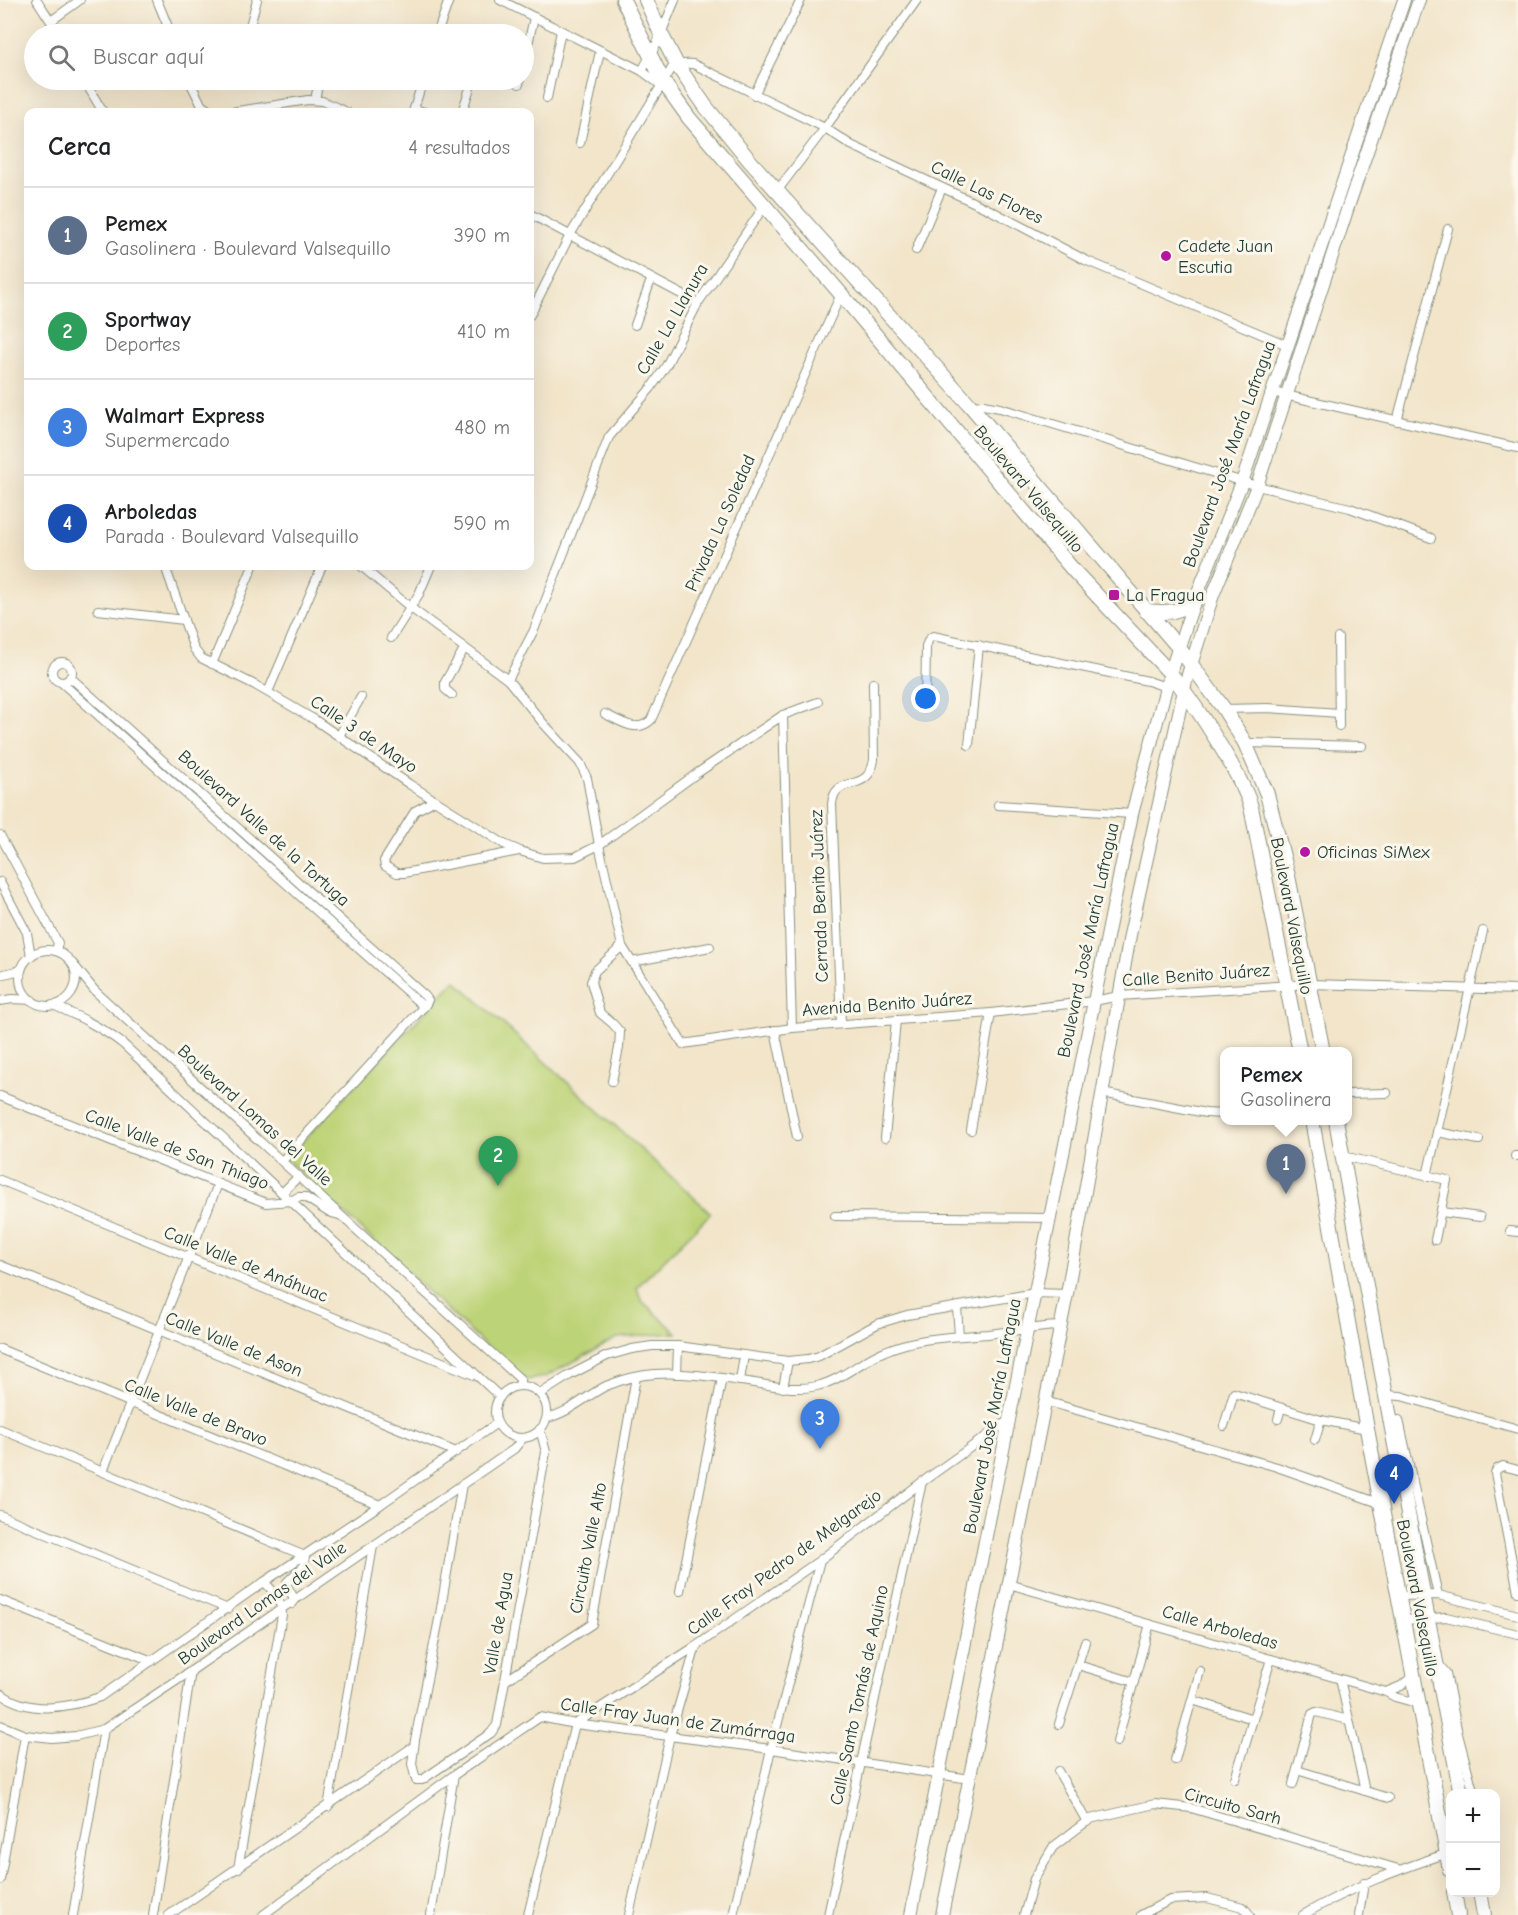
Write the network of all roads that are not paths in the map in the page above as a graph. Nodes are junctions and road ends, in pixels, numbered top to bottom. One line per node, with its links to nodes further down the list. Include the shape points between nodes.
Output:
1 (37, 0): 15 (street)
2 (80, 0): 15 (street)
3 (157, 0): 17 (street)
4 (257, 0): 18 (street)
5 (449, 0): 19 (street)
6 (500, 0): 14 (street)
7 (623, 0): 24 (main road, Boulevard Valsequillo)
8 (646, 0): 22 (main road, Boulevard Valsequillo)
9 (675, 0): 22 (street)
10 (801, 0): 33 (street)
11 (917, 0): 42 (street)
12 (1404, 0): 56 (main road, Boulevard José María Lafragua)
13 (1419, 0): 58 (main road, Boulevard José María Lafragua)
14 (534, 17): 20 (street); 21 (street)
15 (51, 21): 16 (street)
16 (53, 24)
17 (167, 24)
18 (250, 24)
19 (441, 24)
20 (532, 24)
21 (561, 31): 23 (street); 34 (street)
22 (661, 34): 24 (street); 25 (main road, Boulevard Valsequillo)
23 (600, 51): 26 (street); 43 (street)
24 (650, 56): 26 (street); 27 (main road, Boulevard Valsequillo)
25 (677, 65): 27 (street); 33 (street, Calle Las Flores, via 693,64); 45 (main road, Boulevard Valsequillo, via 706,107)
26 (642, 71): 27 (street)
27 (663, 85): 46 (main road, Boulevard Valsequillo); 49 (street)
28 (90, 90): 36 (street)
29 (194, 90): 37 (street)
30 (317, 90): 35 (street)
31 (420, 90): 40 (street)
32 (469, 90): 41 (street)
33 (754, 95): 42 (street, Calle Las Flores)
34 (547, 98)
35 (315, 100): 38 (street); 39 (street)
36 (101, 108)
37 (206, 108)
38 (259, 108)
39 (339, 108)
40 (415, 108)
41 (463, 108)
42 (825, 128): 44 (street, Calle Las Flores, via 851,145); 45 (street)
43 (580, 143)
44 (942, 188): 50 (street); 56 (street, Calle Las Flores, via 1085,261)
45 (777, 191): 59 (main road, Boulevard Valsequillo)
46 (765, 206): 52 (main road, Boulevard Valsequillo); 53 (street, Calle La Llanura)
47 (534, 217): 49 (street)
48 (1448, 229): 60 (street)
49 (570, 235): 51 (street); 54 (street)
50 (916, 250)
51 (651, 280): 53 (street); 55 (street)
52 (841, 294): 82 (main road, Boulevard Valsequillo, via 1074,571); 96 (street, Privada La Soledad, via 651,720 640,727 632,726)
53 (698, 303): 84 (street, Calle La Llanura, via 666,366 609,437 534,630)
54 (534, 307)
55 (635, 325)
56 (1287, 345): 57 (main road, Boulevard José María Lafragua)
57 (1272, 392): 58 (street); 62 (main road, Boulevard José María Lafragua)
58 (1286, 395): 60 (street); 63 (main road, Boulevard José María Lafragua)
59 (970, 406): 62 (street, via 1000,408); 73 (main road, Boulevard Valsequillo)
60 (1397, 421): 61 (street)
61 (1518, 448)
62 (1242, 482): 63 (street); 70 (main road, Boulevard José María Lafragua)
63 (1257, 486): 64 (street, via 1350,508); 80 (main road, Boulevard José María Lafragua, via 1213,595)
64 (1431, 538)
65 (166, 570): 74 (street, Calle 3 de Mayo)
66 (251, 570): 81 (street)
67 (320, 570): 89 (street)
68 (366, 570): 71 (street)
69 (429, 570): 71 (street)
70 (1194, 602): 73 (main road, via 1172,612); 78 (main road, Boulevard José María Lafragua)
71 (411, 608): 75 (street); 79 (street)
72 (98, 610): 74 (street)
73 (1146, 611): 78 (main road, Boulevard Valsequillo)
74 (184, 620): 81 (street, Calle 3 de Mayo, via 196,652)
75 (391, 638)
76 (1338, 638): 95 (street)
77 (980, 645): 87 (street); 93 (street, via 929,639); 101 (street)
78 (1179, 648): 80 (main road, Boulevard Valsequillo); 82 (main road, Boulevard José María Lafragua)
79 (464, 649): 84 (street); 90 (street, via 445,682)
80 (1191, 663): 88 (main road, Boulevard José María Lafragua); 94 (main road, Boulevard Valsequillo)
81 (212, 664): 89 (street, Calle 3 de Mayo)
82 (1170, 673): 87 (main road, Boulevard José María Lafragua); 88 (main road, Boulevard Valsequillo)
83 (70, 677): 85 (street); 85 (street, via 68,663 56,663 51,674); 128 (street, Boulevard Valle de la Tortuga, via 425,996 428,1000)
84 (508, 680): 107 (street, via 580,763 587,778)
85 (61, 682): 128 (street, Boulevard Valle de la Tortuga)
86 (873, 683): 131 (street, Cerrada Benito Juárez, via 872,771 864,780 838,789 832,798)
87 (1166, 687): 105 (main road, Boulevard José María Lafragua)
88 (1184, 690): 120 (main road, Boulevard Valsequillo, via 1249,798); 123 (main road, Boulevard José María Lafragua)
89 (268, 692): 99 (street, Calle 3 de Mayo)
90 (452, 695)
91 (361, 697): 99 (street)
92 (818, 702): 97 (street, Calle 3 de Mayo)
93 (925, 708)
94 (1224, 710): 95 (street, via 1268,708); 100 (main road, Boulevard Valsequillo)
95 (1339, 713): 98 (street)
96 (604, 714)
97 (783, 715): 107 (street, Calle 3 de Mayo); 132 (street)
98 (1339, 726)
99 (339, 736): 103 (street, Calle 3 de Mayo)
100 (1245, 743): 102 (street); 119 (main road, Boulevard Valsequillo, via 1267,794)
101 (969, 745)
102 (1362, 746)
103 (435, 800): 108 (street, Calle 3 de Mayo); 108 (street, via 415,811 384,861 385,866 404,873)
104 (998, 805): 105 (street)
105 (1132, 814): 126 (main road, Boulevard José María Lafragua)
106 (0, 836): 113 (street, via 58,943)
107 (599, 845): 108 (street, Calle 3 de Mayo, via 575,856 543,858); 111 (street)
108 (520, 851)
109 (0, 882): 114 (street, via 27,933)
110 (1483, 931): 121 (street)
111 (622, 946): 115 (street); 136 (street, via 595,971 591,982 600,1013 620,1032)
112 (711, 947): 115 (street)
113 (56, 951): 114 (street, via 44,950); 116 (street)
114 (31, 956): 117 (street)
115 (632, 962): 133 (street, Avenida Benito Juárez, via 683,1044)
116 (73, 964): 127 (street, via 75,985 70,995); 150 (street, Boulevard Lomas del Valle, via 95,991)
117 (21, 970): 118 (street); 124 (street, via 24,991)
118 (0, 975)
119 (1310, 984): 120 (street, Calle Benito Juárez); 121 (street, Calle Benito Juárez); 135 (main road, Boulevard Valsequillo)
120 (1287, 985): 123 (street, Calle Benito Juárez); 134 (main road, Boulevard Valsequillo)
121 (1470, 990): 122 (street, Calle Benito Juárez); 145 (street)
122 (1518, 990)
123 (1119, 996): 126 (street, Calle Benito Juárez); 137 (main road, Boulevard José María Lafragua)
124 (32, 1000): 125 (street); 127 (street)
125 (0, 1001)
126 (1094, 1001): 129 (street, Avenida Benito Juárez); 161 (main road, Boulevard José María Lafragua)
127 (53, 1005): 155 (street, Boulevard Lomas del Valle, via 123,1044)
128 (424, 1007): 150 (street)
129 (991, 1013): 130 (street, Avenida Benito Juárez); 144 (street)
130 (896, 1020): 131 (street, Avenida Benito Juárez); 147 (street)
131 (841, 1024): 132 (street, Avenida Benito Juárez)
132 (792, 1028): 133 (street, Avenida Benito Juárez)
133 (775, 1030): 146 (street)
134 (1299, 1047)
135 (1322, 1047)
136 (612, 1082)
137 (1102, 1093): 141 (street); 166 (main road, Boulevard José María Lafragua)
138 (1352, 1094): 139 (street)
139 (1387, 1094)
140 (0, 1096): 154 (street, Calle Valle de San Thiago)
141 (1220, 1114)
142 (1313, 1125): 197 (main road, Boulevard Valsequillo)
143 (1337, 1125): 149 (main road, Boulevard Valsequillo)
144 (971, 1130)
145 (1437, 1132): 148 (street); 152 (street)
146 (797, 1137)
147 (885, 1138)
148 (1479, 1140)
149 (1343, 1156): 152 (street); 184 (main road, Boulevard Valsequillo)
150 (282, 1161): 151 (street, Boulevard Lomas del Valle)
151 (299, 1176): 155 (street); 158 (street, Boulevard Lomas del Valle)
152 (1427, 1176): 157 (street, via 1447,1180)
153 (0, 1180): 163 (street, Calle Valle de Anáhuac)
154 (218, 1184): 156 (street, Calle Valle de San Thiago, via 266,1203); 163 (street)
155 (282, 1193): 156 (street, Boulevard Lomas del Valle)
156 (291, 1201): 158 (street, Calle Valle de San Thiago, via 305,1197 328,1212); 178 (street, Boulevard Lomas del Valle)
157 (1441, 1212): 160 (street); 162 (street)
158 (341, 1215): 181 (street, Boulevard Lomas del Valle, via 520,1378)
159 (835, 1216): 161 (street)
160 (1480, 1217)
161 (1050, 1218): 165 (main road, Boulevard José María Lafragua)
162 (1435, 1240)
163 (188, 1258): 170 (street); 178 (street, Calle Valle de Anáhuac)
164 (0, 1265): 170 (street, Calle Valle de Ason)
165 (1035, 1293): 166 (street); 167 (street); 169 (main road, Boulevard José María Lafragua)
166 (1067, 1294): 168 (main road, Boulevard José María Lafragua)
167 (957, 1307): 171 (street); 175 (street, via 877,1324 819,1356)
168 (1060, 1326): 169 (street); 186 (main road, Boulevard José María Lafragua)
169 (1028, 1327): 171 (street); 191 (main road, Boulevard José María Lafragua)
170 (159, 1331): 187 (street); 202 (street, Calle Valle de Ason)
171 (959, 1336): 182 (street, via 911,1342 883,1351 818,1386)
172 (678, 1346): 174 (street); 176 (street); 183 (street, via 652,1346 607,1356)
173 (0, 1349): 187 (street, Calle Valle de Bravo)
174 (744, 1355): 175 (street); 180 (street)
175 (788, 1361): 182 (street)
176 (677, 1374): 177 (street); 179 (street)
177 (636, 1377): 189 (street, via 607,1386); 239 (street, Circuito Valle Alto, via 592,1624)
178 (480, 1378): 185 (street, Boulevard Lomas del Valle)
179 (722, 1378): 180 (street); 217 (street)
180 (740, 1381): 182 (street)
181 (520, 1386): 183 (street); 185 (street)
182 (783, 1388)
183 (540, 1394): 189 (street)
184 (1386, 1395): 198 (street); 219 (main road, Boulevard Valsequillo)
185 (500, 1397): 194 (street, via 495,1407)
186 (1045, 1401): 207 (street, via 1277,1467); 216 (main road, Boulevard José María Lafragua)
187 (130, 1402): 204 (street); 208 (street, Calle Valle de Bravo)
188 (1281, 1408): 190 (street); 192 (street); 195 (street, via 1234,1393)
189 (547, 1418): 199 (street)
190 (1278, 1419)
191 (1009, 1420): 205 (street, Calle Fray Pedro de Melgarejo); 262 (main road, Boulevard José María Lafragua)
192 (1321, 1420): 197 (street); 201 (street)
193 (1400, 1420): 219 (street)
194 (497, 1423): 200 (street, via 508,1435); 202 (street, Boulevard Lomas del Valle)
195 (1224, 1426)
196 (0, 1429): 204 (street)
197 (1368, 1429): 207 (main road, Boulevard Valsequillo)
198 (1518, 1429)
199 (540, 1430): 200 (street); 239 (street, Valle de Agua, via 546,1452)
200 (522, 1438): 206 (street, Boulevard Lomas del Valle, via 514,1449)
201 (1315, 1440)
202 (456, 1452): 208 (street, Boulevard Lomas del Valle)
203 (1518, 1470): 210 (street, via 1503,1466 1496,1473)
204 (103, 1471): 213 (street)
205 (922, 1482): 214 (street, Calle Fray Pedro de Melgarejo); 258 (street, Calle Santo Tomás de Aquino)
206 (462, 1484): 212 (street, Boulevard Lomas del Valle); 255 (street)
207 (1382, 1504): 220 (main road, Boulevard Valsequillo)
208 (380, 1505): 213 (street, Boulevard Lomas del Valle)
209 (0, 1515): 223 (street)
210 (1508, 1539): 211 (street); 218 (street)
211 (1518, 1542)
212 (373, 1546): 222 (street, Boulevard Lomas del Valle); 270 (street)
213 (305, 1556): 215 (street, Boulevard Lomas del Valle); 222 (street, via 304,1566 287,1582)
214 (820, 1560): 231 (street, Calle Fray Pedro de Melgarejo); 256 (street)
215 (264, 1582): 223 (street, Boulevard Lomas del Valle); 224 (street, via 276,1595)
216 (1009, 1584): 228 (street, Calle Arboledas); 263 (main road, Boulevard José María Lafragua)
217 (680, 1591)
218 (1518, 1592)
219 (1431, 1595): 220 (street); 225 (street); 226 (main road, Boulevard Valsequillo)
220 (1400, 1596): 227 (main road, Boulevard Valsequillo)
221 (0, 1600): 233 (street)
222 (295, 1600): 224 (street, Boulevard Lomas del Valle)
223 (228, 1609): 233 (street, Boulevard Lomas del Valle)
224 (282, 1612): 235 (street, Boulevard Lomas del Valle); 274 (street)
225 (1518, 1615)
226 (1428, 1618): 227 (street); 229 (street, via 1446,1617); 252 (main road, Boulevard Valsequillo)
227 (1405, 1620): 237 (main road, Boulevard Valsequillo)
228 (1150, 1624): 232 (street, Calle Arboledas); 240 (street)
229 (1518, 1634)
230 (1085, 1642): 234 (street)
231 (696, 1646): 247 (street, Calle Fray Pedro de Melgarejo); 253 (street)
232 (1271, 1659): 238 (street, Calle Arboledas); 245 (street)
233 (152, 1661): 242 (street, Boulevard Lomas del Valle, via 100,1697 76,1706 28,1706)
234 (1078, 1665): 240 (street); 248 (street)
235 (191, 1671): 250 (street, Boulevard Lomas del Valle); 281 (street)
236 (1200, 1671): 243 (street)
237 (1415, 1674): 241 (street); 244 (main road, Boulevard Valsequillo)
238 (1340, 1679): 241 (street, Calle Arboledas); 246 (street)
239 (505, 1681): 255 (street, Valle de Agua, via 491,1733 422,1780 416,1780 412,1764)
240 (1134, 1682): 254 (street)
241 (1386, 1692): 244 (street, Calle Arboledas)
242 (0, 1693)
243 (1192, 1700): 245 (street); 257 (street)
244 (1420, 1704): 272 (main road, Boulevard Valsequillo)
245 (1253, 1719): 264 (street)
246 (1349, 1719): 259 (street, via 1312,1714); 268 (street)
247 (575, 1724): 253 (street, Calle Fray Juan de Zumárraga); 261 (street, Calle Fray Juan de Zumárraga, via 540,1718); 285 (street)
248 (1059, 1724)
249 (0, 1725): 251 (street, Boulevard Lomas del Valle)
250 (104, 1729): 251 (street, Boulevard Lomas del Valle, via 52,1738); 280 (street)
251 (25, 1735): 276 (street)
252 (1454, 1735): 266 (main road, Boulevard Valsequillo); 267 (street)
253 (670, 1736): 256 (street, Calle Fray Juan de Zumárraga); 286 (street)
254 (1117, 1742)
255 (414, 1746): 270 (street)
256 (771, 1749): 258 (street, Calle Fray Juan de Zumárraga); 287 (street)
257 (1175, 1760)
258 (861, 1763): 262 (street, Calle Fray Juan de Zumárraga); 288 (street, Calle Santo Tomás de Aquino)
259 (1297, 1770): 265 (street); 268 (street)
260 (1058, 1772): 271 (street)
261 (454, 1775): 283 (street, Calle Fray Juan de Zumárraga); 284 (street)
262 (939, 1775): 263 (street, Calle Fray Juan de Zumárraga); 289 (main road, Boulevard José María Lafragua)
263 (970, 1779): 290 (main road, Boulevard José María Lafragua)
264 (1235, 1779)
265 (1293, 1784)
266 (1460, 1789)
267 (1472, 1789)
268 (1365, 1791): 269 (street)
269 (1388, 1798)
270 (328, 1807): 274 (street)
271 (1087, 1822): 275 (street, Circuito Sarh, via 1155,1804 1191,1808); 291 (street, Circuito Sarh, via 1053,1847 1034,1879)
272 (1446, 1843)
273 (1446, 1854): 275 (street)
274 (238, 1869): 282 (street)
275 (1398, 1869): 277 (street)
276 (0, 1880)
277 (1364, 1883): 294 (street); 295 (street)
278 (1455, 1897): 296 (main road)
279 (1481, 1897): 297 (main road)
280 (74, 1915)
281 (153, 1915)
282 (169, 1915)
283 (262, 1915)
284 (433, 1915)
285 (528, 1915)
286 (629, 1915)
287 (733, 1915)
288 (828, 1915)
289 (911, 1915)
290 (942, 1915)
291 (1024, 1915)
292 (1141, 1915): 293 (street, via 1170,1900 1207,1898 1243,1907)
293 (1250, 1915)
294 (1303, 1915)
295 (1359, 1915)
296 (1458, 1915)
297 (1484, 1915)

